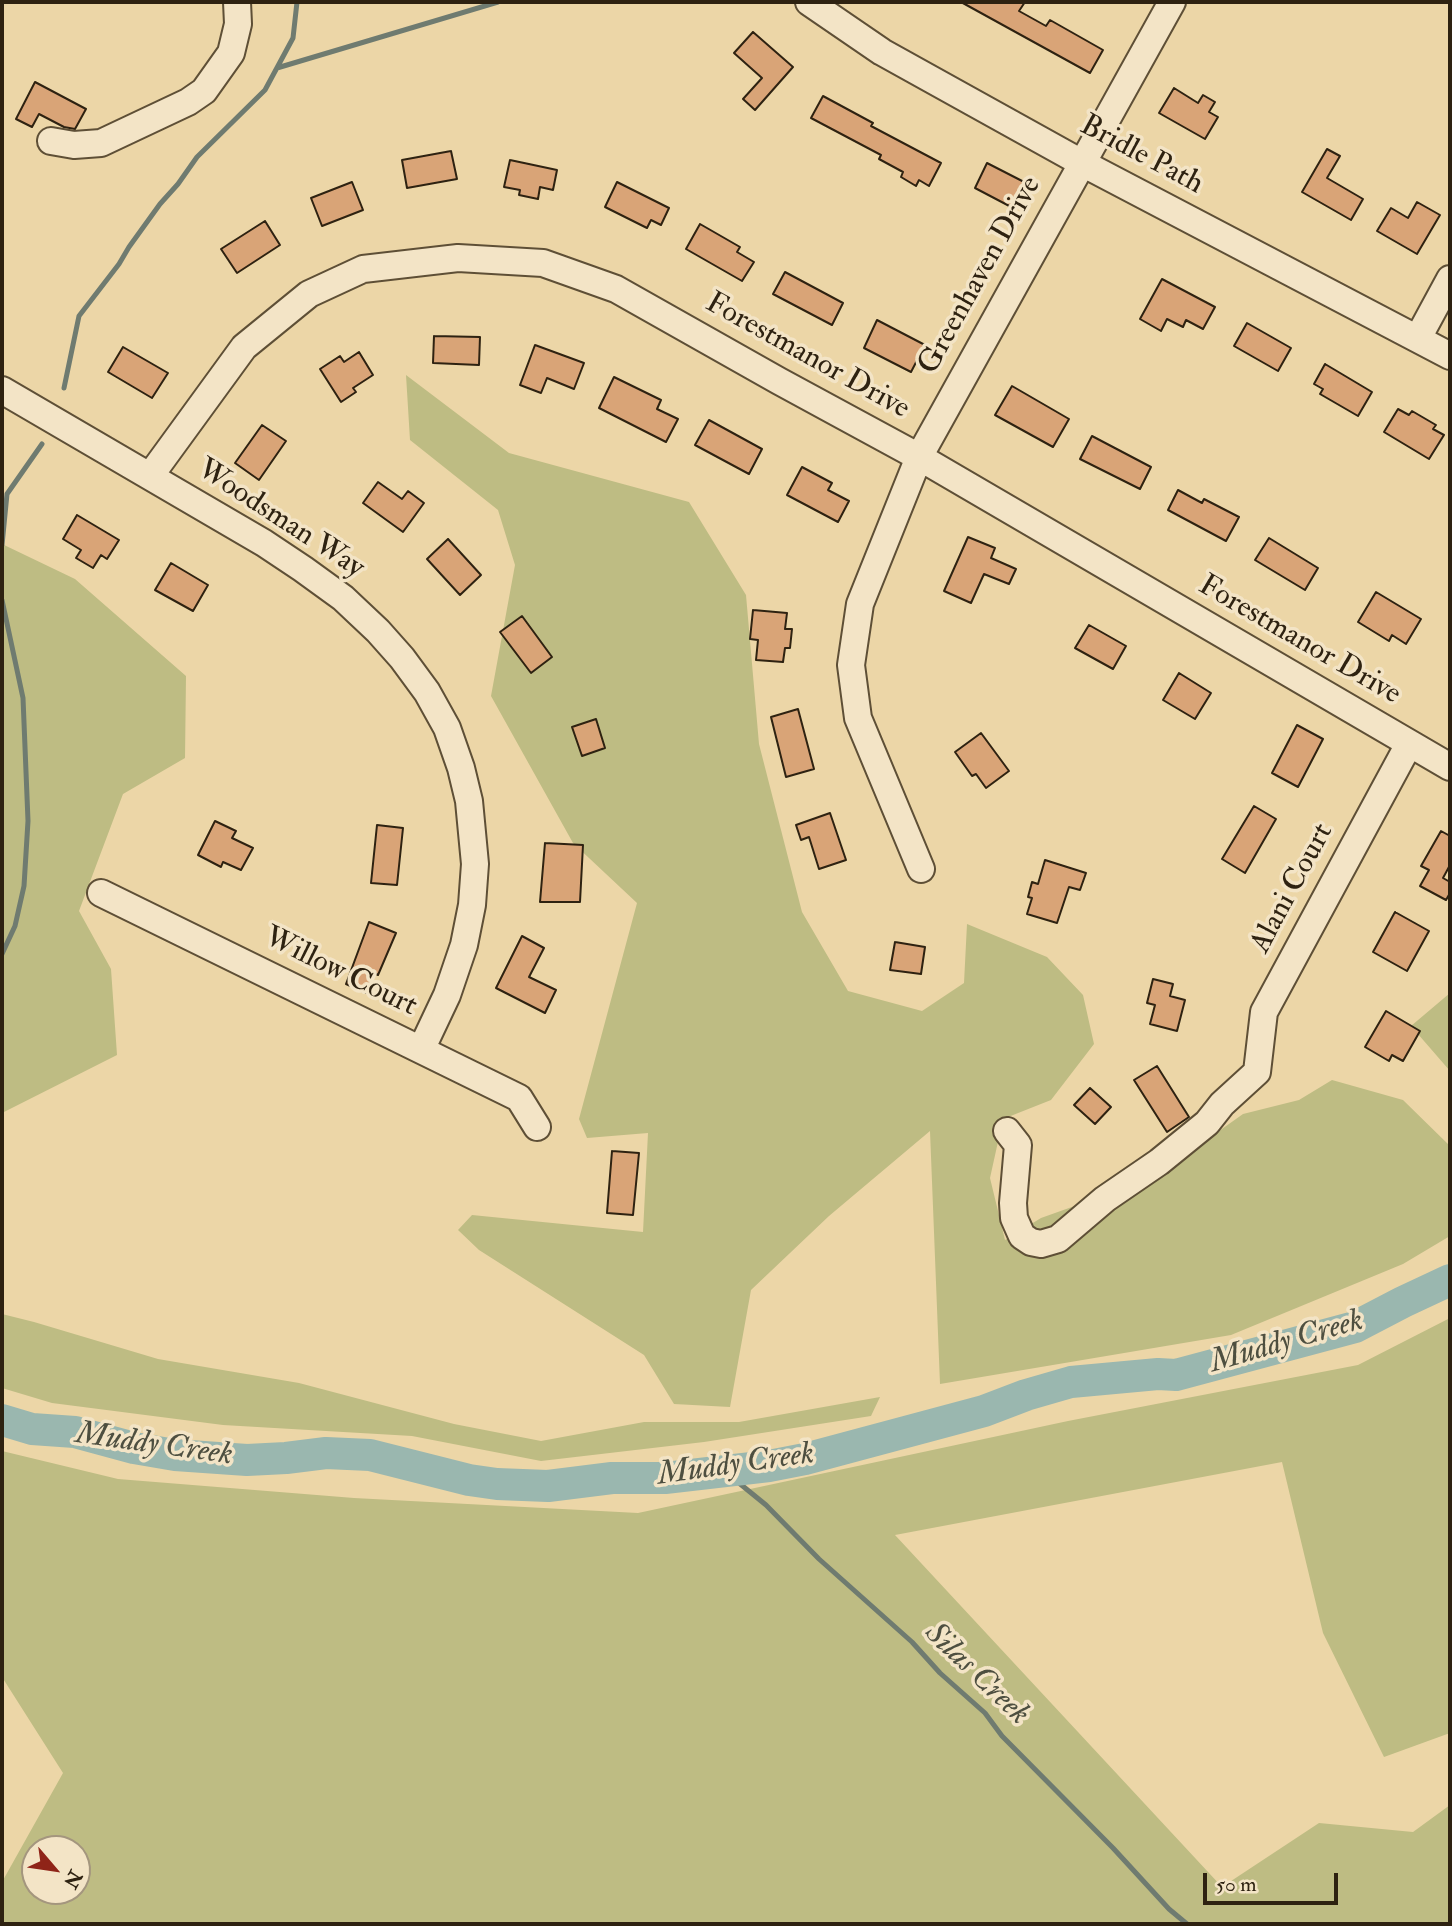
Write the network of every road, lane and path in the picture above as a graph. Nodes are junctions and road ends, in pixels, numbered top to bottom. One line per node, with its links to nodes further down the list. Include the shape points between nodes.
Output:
1 (237, 2): 4 (street, via 236,40 204,91 101,143)
2 (809, 2): 5 (street, Bridle Path, via 882,52)
3 (1172, 2): 5 (street, Greenhaven Drive)
4 (51, 141)
5 (1082, 163): 7 (street, Bridle Path); 10 (street, Greenhaven Drive)
6 (1450, 279): 7 (street)
7 (1418, 338): 8 (street, Bridle Path)
8 (1450, 356)
9 (2, 390): 11 (street, Woodsman Way)
10 (919, 457): 11 (street, Forestmanor Drive, via 616,289 543,263 458,258 363,269 309,294 244,347); 12 (street, Forestmanor Drive); 14 (street, Greenhaven Drive, via 860,604 851,665 858,718)
11 (150, 476): 16 (street, Woodsman Way, via 264,543 343,598 402,658 447,728 471,811 472,905 447,995)
12 (1409, 744): 13 (street, Forestmanor Drive); 18 (street, Alani Court, via 1264,1012 1257,1072 1207,1123 1058,1239 1041,1244 1022,1236 1014,1218 1018,1144)
13 (1450, 767)
14 (921, 869)
15 (101, 893): 16 (street, Willow Court)
16 (421, 1050): 17 (street, Willow Court, via 519,1098)
17 (537, 1128)
18 (1007, 1131)

